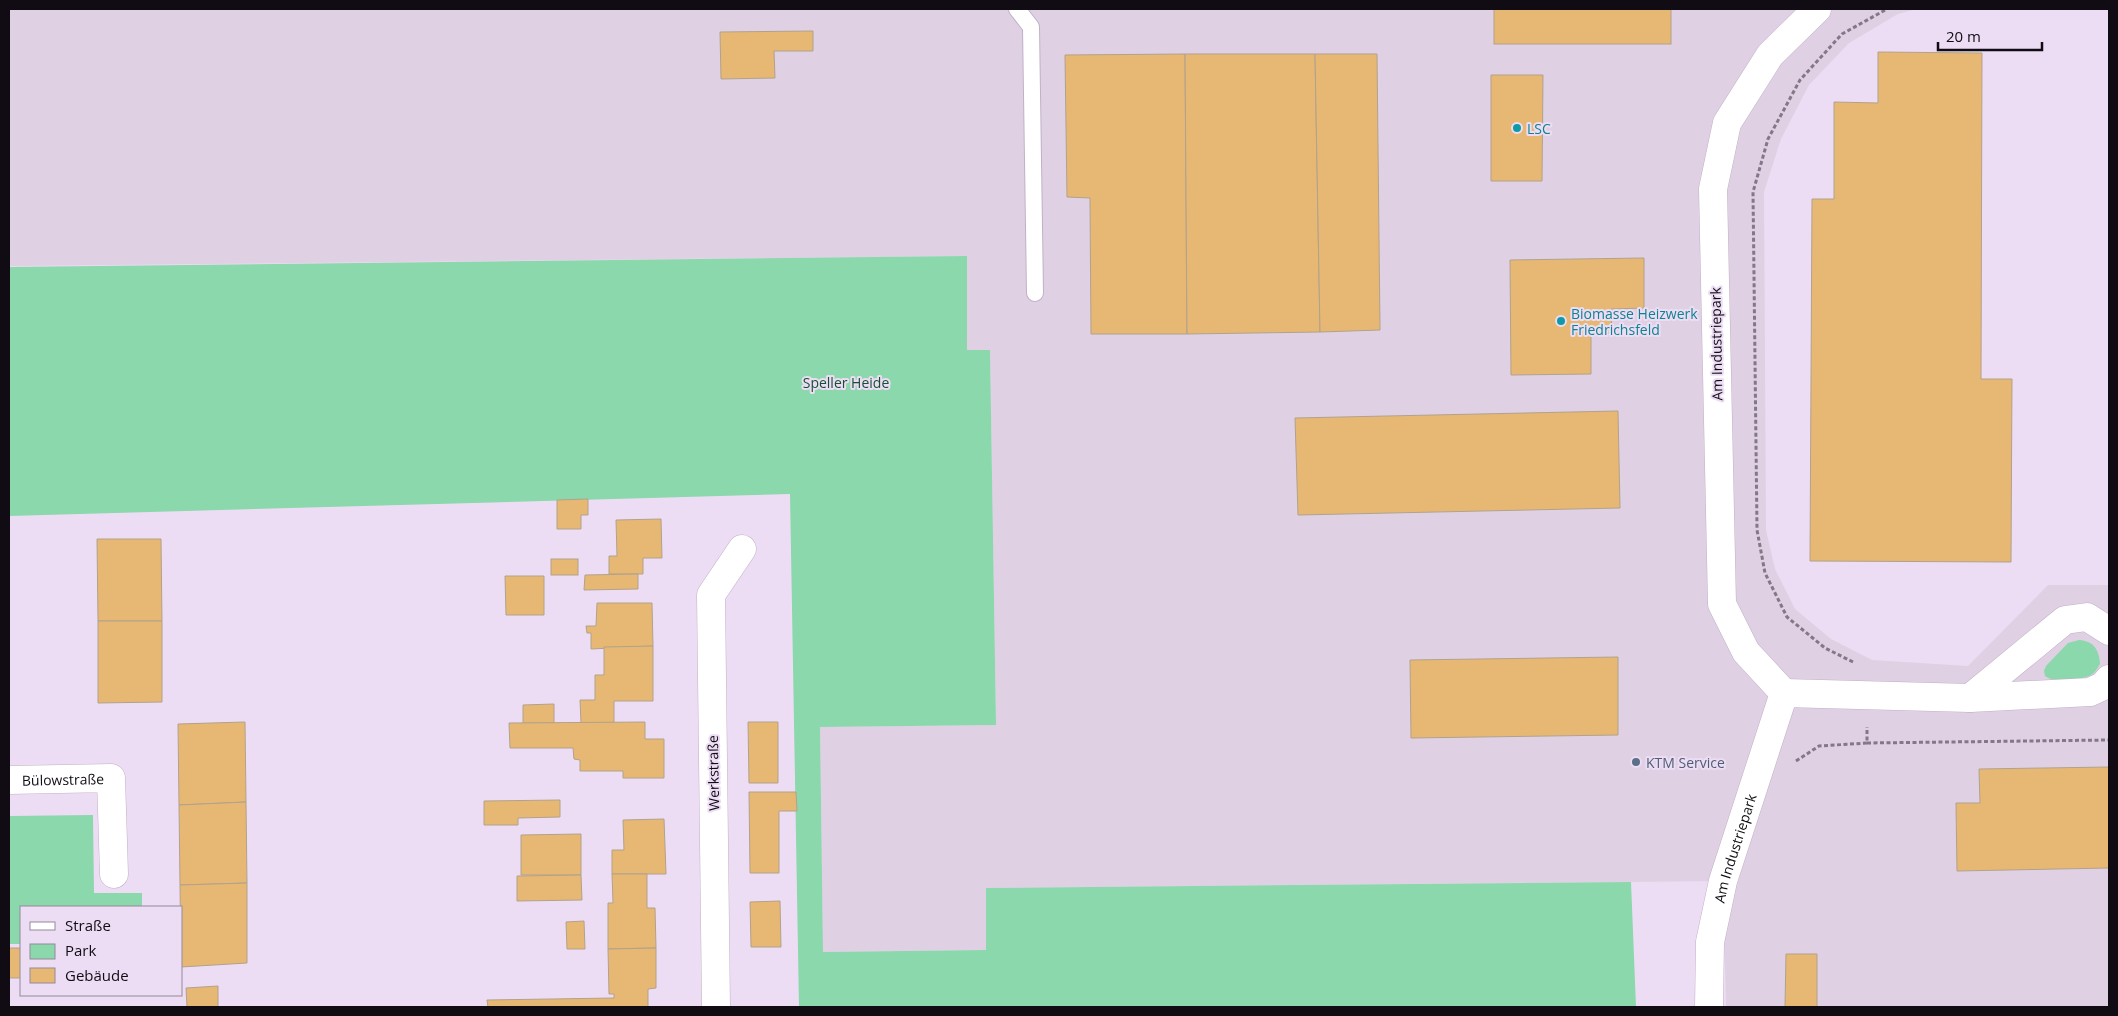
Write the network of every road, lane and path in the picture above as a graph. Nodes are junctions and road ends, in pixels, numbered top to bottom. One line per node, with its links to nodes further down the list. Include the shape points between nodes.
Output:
1 (1017, 9): 4 (lane, via 1031,27)
2 (1817, 9): 8 (street, Am Industriepark, via 1770,55 1727,123 1713,189 1722,604 1746,652)
3 (1887, 9): 9 (path, via 1842,34 1800,80 1768,139 1753,192 1757,530 1765,573 1787,616 1825,648 1870,669)
4 (1035, 293)
5 (742, 549): 16 (street, Werkstraße, via 711,595)
6 (2109, 631): 10 (street, via 2087,617 2065,620)
7 (2109, 679): 10 (street, via 2090,692)
8 (1784, 693): 9 (street); 17 (street, Am Industriepark, via 1723,881 1710,942)
9 (1867, 696): 10 (street); 12 (path)
10 (1970, 698)
11 (2109, 740): 12 (path)
12 (1867, 743): 13 (path, via 1819,746)
13 (1795, 763)
14 (9, 780): 15 (street, Bülowstraße, via 111,778)
15 (114, 874)
16 (716, 1007)
17 (1709, 1007)

